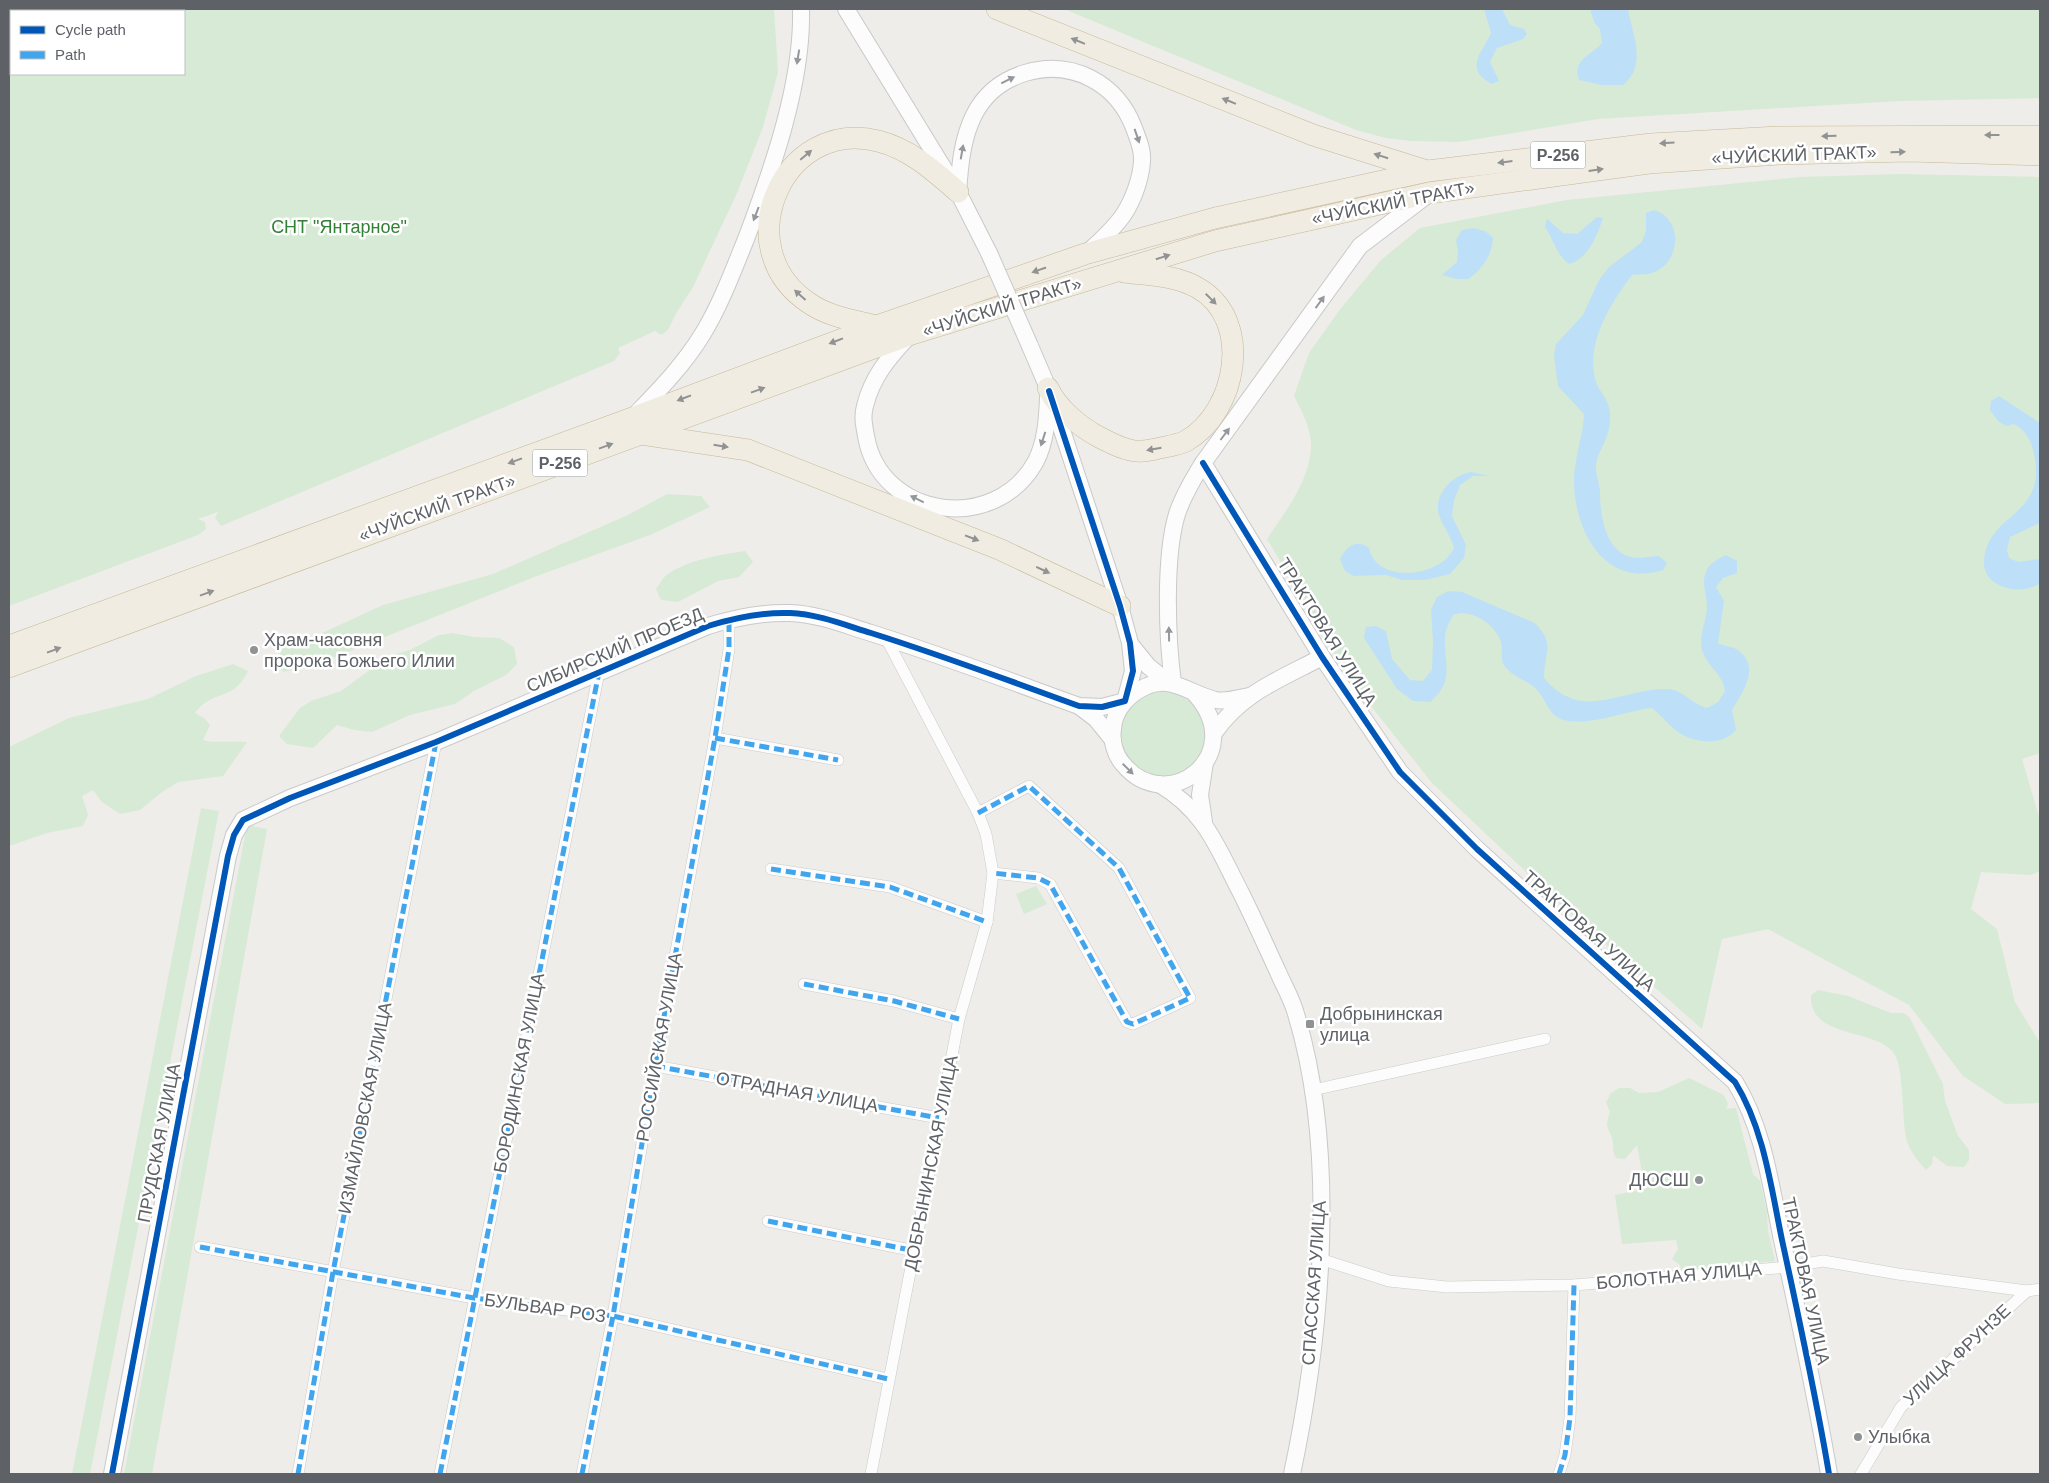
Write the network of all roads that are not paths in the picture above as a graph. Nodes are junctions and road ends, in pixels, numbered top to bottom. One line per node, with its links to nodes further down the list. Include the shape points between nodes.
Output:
1 (801, 9): 14 (street, one-way to 14, via 802,37 797,67 779,140 760,204 733,272 702,335)
2 (846, 9): 7 (street)
3 (996, 9): 6 (highway, one-way to 3, via 1313,135)
4 (2040, 136): 6 (highway, «ЧУЙСКИЙ ТРАКТ» / Р-256, one-way to 6, via 1778,137 1651,144)
5 (2040, 155): 8 (highway, «ЧУЙСКИЙ ТРАКТ» / Р-256, one-way to 5, via 1649,163 1779,154 1910,151)
6 (1428, 171): 9 (highway, «ЧУЙСКИЙ ТРАКТ» / Р-256, via 1215,218)
7 (958, 192): 9 (street, one-way to 9, via 966,132 990,92 1013,77 1036,70 1057,68 1089,78 1119,99 1138,137 1142,160 1134,194 1124,214 1112,230); 11 (highway, one-way to 7, via 840,318 808,302 776,266 768,239 768,224 771,208 785,178 797,162 822,144 842,138 862,138 879,141 912,155); 13 (street, bridge, via 989,253)
8 (1429, 193): 10 (highway, «ЧУЙСКИЙ ТРАКТ» / Р-256, one-way to 8, via 1215,241); 15 (street, one-way to 8, via 1360,246)
9 (1085, 254): 11 (highway, «ЧУЙСКИЙ ТРАКТ» / Р-256, one-way to 11)
10 (1116, 272): 12 (highway, «ЧУЙСКИЙ ТРАКТ» / Р-256); 13 (highway, one-way to 13, via 1163,276 1186,282 1209,295 1218,305 1229,329 1233,356 1232,370 1221,401 1209,419 1185,441 1141,452 1119,446 1091,432 1062,407)
11 (876, 326): 14 (highway, «ЧУЙСКИЙ ТРАКТ» / Р-256, one-way to 14)
12 (912, 334): 13 (street, one-way to 12, via 1046,432 1036,460 1021,483 1003,497 979,505 959,509 924,503 906,494 881,470 867,445 863,420 864,407 876,376 886,360); 14 (highway, «ЧУЙСКИЙ ТРАКТ» / Р-256, one-way to 12)
13 (1048, 389): 16 (street)
14 (635, 426): 16 (highway, one-way to 16, via 748,450 999,549); 20 (highway, «ЧУЙСКИЙ ТРАКТ» / Р-256, one-way to 20); 22 (highway, «ЧУЙСКИЙ ТРАКТ» / Р-256, one-way to 14)
15 (1203, 463): 21 (street, ТРАКТОВАЯ УЛИЦА); 24 (street, one-way to 15, via 1169,612 1172,542 1179,510)
16 (1120, 606): 19 (street)
17 (729, 620): 18 (street, СИБИРСКИЙ ПРОЕЗД, via 792,613 821,617); 23 (street, СИБИРСКИЙ ПРОЕЗД); 30 (street, РОССИЙСКАЯ УЛИЦА, via 729,649)
18 (886, 638): 28 (street, СИБИРСКИЙ ПРОЕЗД); 36 (street, ДОБРЫНИНСКАЯ УЛИЦА)
19 (1130, 643): 24 (street, via 1148,666); 27 (street, via 1133,671)
20 (9, 646)
21 (1322, 658): 26 (street); 52 (street, ТРАКТОВАЯ УЛИЦА, via 1400,772 1477,849 1735,1082 1746,1101 1762,1148)
22 (9, 667)
23 (599, 672): 32 (street, СИБИРСКИЙ ПРОЕЗД); 57 (street, БОРОДИНСКАЯ УЛИЦА)
24 (1171, 683): 25 (street); 27 (street, via 1147,686)
25 (1195, 694): 26 (street, via 1223,700); 29 (street, via 1209,712)
26 (1249, 696): 29 (street, via 1233,709)
27 (1125, 701): 28 (street, СИБИРСКИЙ ПРОЕЗД, via 1102,707); 31 (street, via 1115,718)
28 (1078, 706): 31 (street, СИБИРСКИЙ ПРОЕЗД, via 1096,719)
29 (1214, 733): 34 (street)
30 (714, 738): 33 (street); 45 (street, РОССИЙСКАЯ УЛИЦА)
31 (1113, 740): 35 (street, one-way to 35, via 1115,751 1128,770 1147,782)
32 (436, 742): 37 (street, СИБИРСКИЙ ПРОЕЗД, via 290,798); 53 (street, ИЗМАЙЛОВСКАЯ УЛИЦА)
33 (838, 760)
34 (1206, 762): 35 (street, via 1185,780); 38 (street, СПАССКАЯ УЛИЦА, via 1200,795)
35 (1159, 784): 38 (street, СПАССКАЯ УЛИЦА, via 1183,800)
36 (978, 813): 40 (street, ДОБРЫНИНСКАЯ УЛИЦА, via 986,834); 40 (street, via 1029,786 1119,868 1190,998 1133,1024 1127,1022 1050,884 1038,878)
37 (243, 820): 60 (street, ПРУДСКАЯ УЛИЦА, via 234,835 228,856)
38 (1205, 824): 46 (street, СПАССКАЯ УЛИЦА, via 1254,919 1295,1011)
39 (771, 870): 41 (street, via 890,887)
40 (993, 873): 41 (street, ДОБРЫНИНСКАЯ УЛИЦА)
41 (987, 922): 43 (street, ДОБРЫНИНСКАЯ УЛИЦА)
42 (804, 984): 43 (street, via 894,1001)
43 (959, 1019): 47 (street, ДОБРЫНИНСКАЯ УЛИЦА)
44 (1545, 1039): 46 (street)
45 (655, 1066): 47 (street, ОТРАДНАЯ УЛИЦА); 58 (street, РОССИЙСКАЯ УЛИЦА)
46 (1313, 1090): 51 (street, СПАССКАЯ УЛИЦА, via 1320,1180)
47 (939, 1118): 50 (street, ДОБРЫНИНСКАЯ УЛИЦА)
48 (768, 1221): 50 (street)
49 (200, 1247): 53 (street, БУЛЬВАР РОЗ)
50 (915, 1251): 59 (street, ДОБРЫНИНСКАЯ УЛИЦА)
51 (1320, 1259): 54 (street, БОЛОТНАЯ УЛИЦА, via 1409,1284 1447,1287); 65 (street, СПАССКАЯ УЛИЦА, via 1312,1356)
52 (1788, 1267): 54 (street, БОЛОТНАЯ УЛИЦА); 56 (street, БОЛОТНАЯ УЛИЦА, via 1823,1261); 67 (street, ТРАКТОВАЯ УЛИЦА)
53 (334, 1272): 57 (street, БУЛЬВАР РОЗ); 61 (street, ИЗМАЙЛОВСКАЯ УЛИЦА)
54 (1574, 1285): 66 (street, via 1570,1418 1566,1455)
55 (2040, 1289): 56 (street, БОЛОТНАЯ УЛИЦА)
56 (2027, 1291): 68 (street, УЛИЦА ФРУНЗЕ, via 1901,1407)
57 (474, 1298): 58 (street, БУЛЬВАР РОЗ); 62 (street, БОРОДИНСКАЯ УЛИЦА)
58 (613, 1316): 59 (street, БУЛЬВАР РОЗ); 63 (street, РОССИЙСКАЯ УЛИЦА)
59 (888, 1379): 64 (street, ДОБРЫНИНСКАЯ УЛИЦА)
60 (112, 1474)
61 (298, 1474)
62 (440, 1474)
63 (582, 1474)
64 (871, 1474)
65 (1292, 1474)
66 (1559, 1474)
67 (1829, 1474)
68 (1861, 1474)

